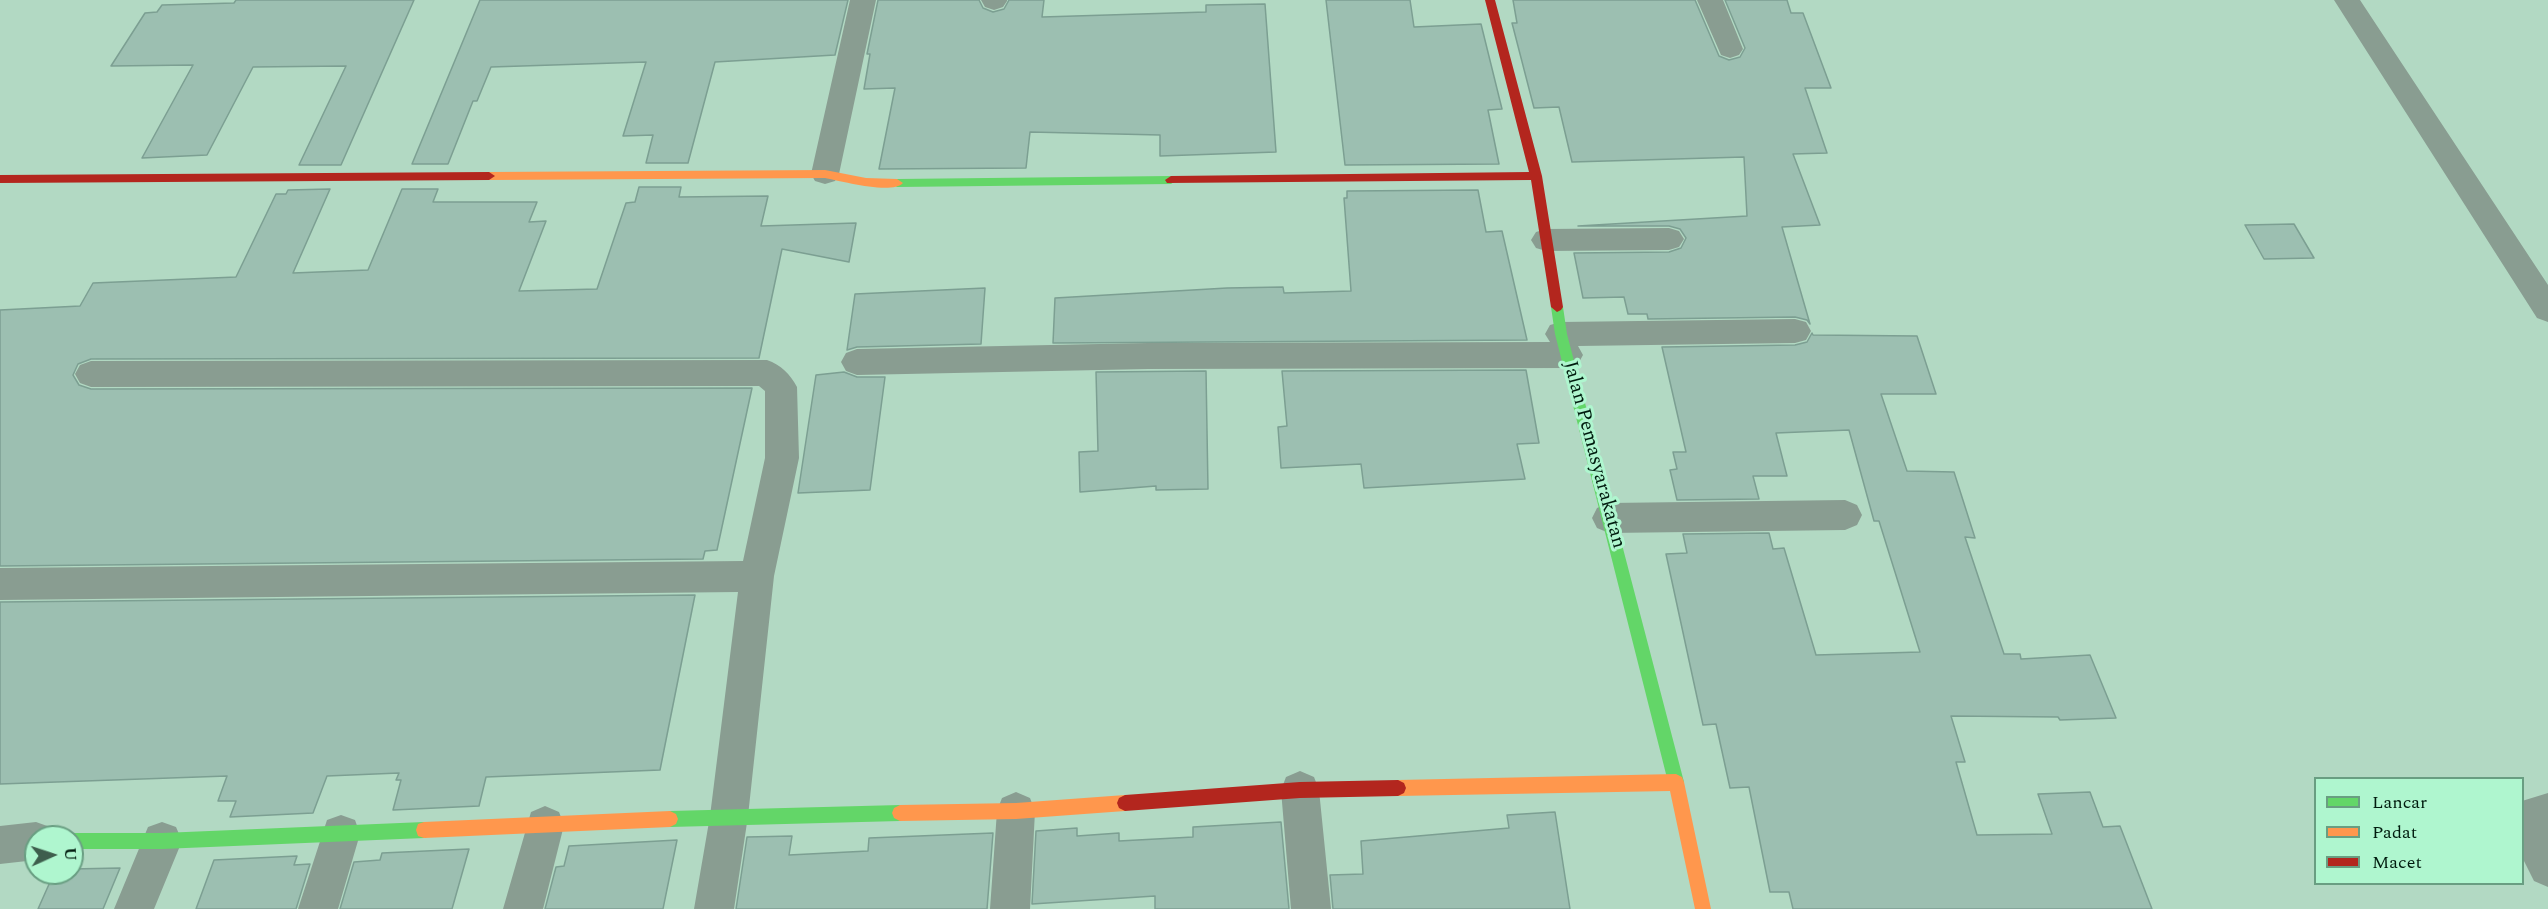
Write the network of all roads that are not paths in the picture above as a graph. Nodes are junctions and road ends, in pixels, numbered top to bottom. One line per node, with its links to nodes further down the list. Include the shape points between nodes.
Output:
1 (863, 0): 6 (street)
2 (1490, 0): 7 (street, Jalan Pemasyarakatan)
3 (1710, 0): 5 (street)
4 (2347, 0): 11 (street)
5 (1730, 49)
6 (825, 174): 7 (street, via 893,183); 8 (street)
7 (1536, 176): 10 (street, Jalan Pemasyarakatan)
8 (0, 179)
9 (1669, 239): 10 (street)
10 (1546, 240): 13 (street, Jalan Pemasyarakatan)
11 (2548, 310)
12 (1796, 331): 13 (street)
13 (1564, 345): 14 (street); 17 (street, Jalan Pemasyarakatan)
14 (857, 362)
15 (91, 374): 18 (street, via 768,373 781,387 782,458)
16 (1845, 516): 17 (street)
17 (1609, 518): 20 (street, Jalan Pemasyarakatan)
18 (757, 576): 19 (street); 24 (street)
19 (0, 584)
20 (1676, 783): 21 (street); 38 (street, Jalan Pemasyarakatan)
21 (1300, 790): 22 (street); 37 (street)
22 (1016, 811): 24 (street); 36 (street)
23 (2548, 812): 31 (street, via 2531,817 2533,837)
24 (729, 816): 25 (street); 35 (street)
25 (544, 825): 26 (street); 34 (street)
26 (341, 834): 28 (street); 33 (street)
27 (84, 841): 28 (street)
28 (162, 841): 32 (street)
29 (24, 842): 30 (street)
30 (0, 845)
31 (2548, 867)
32 (134, 909)
33 (318, 909)
34 (523, 909)
35 (714, 909)
36 (1010, 909)
37 (1311, 909)
38 (1703, 909)

